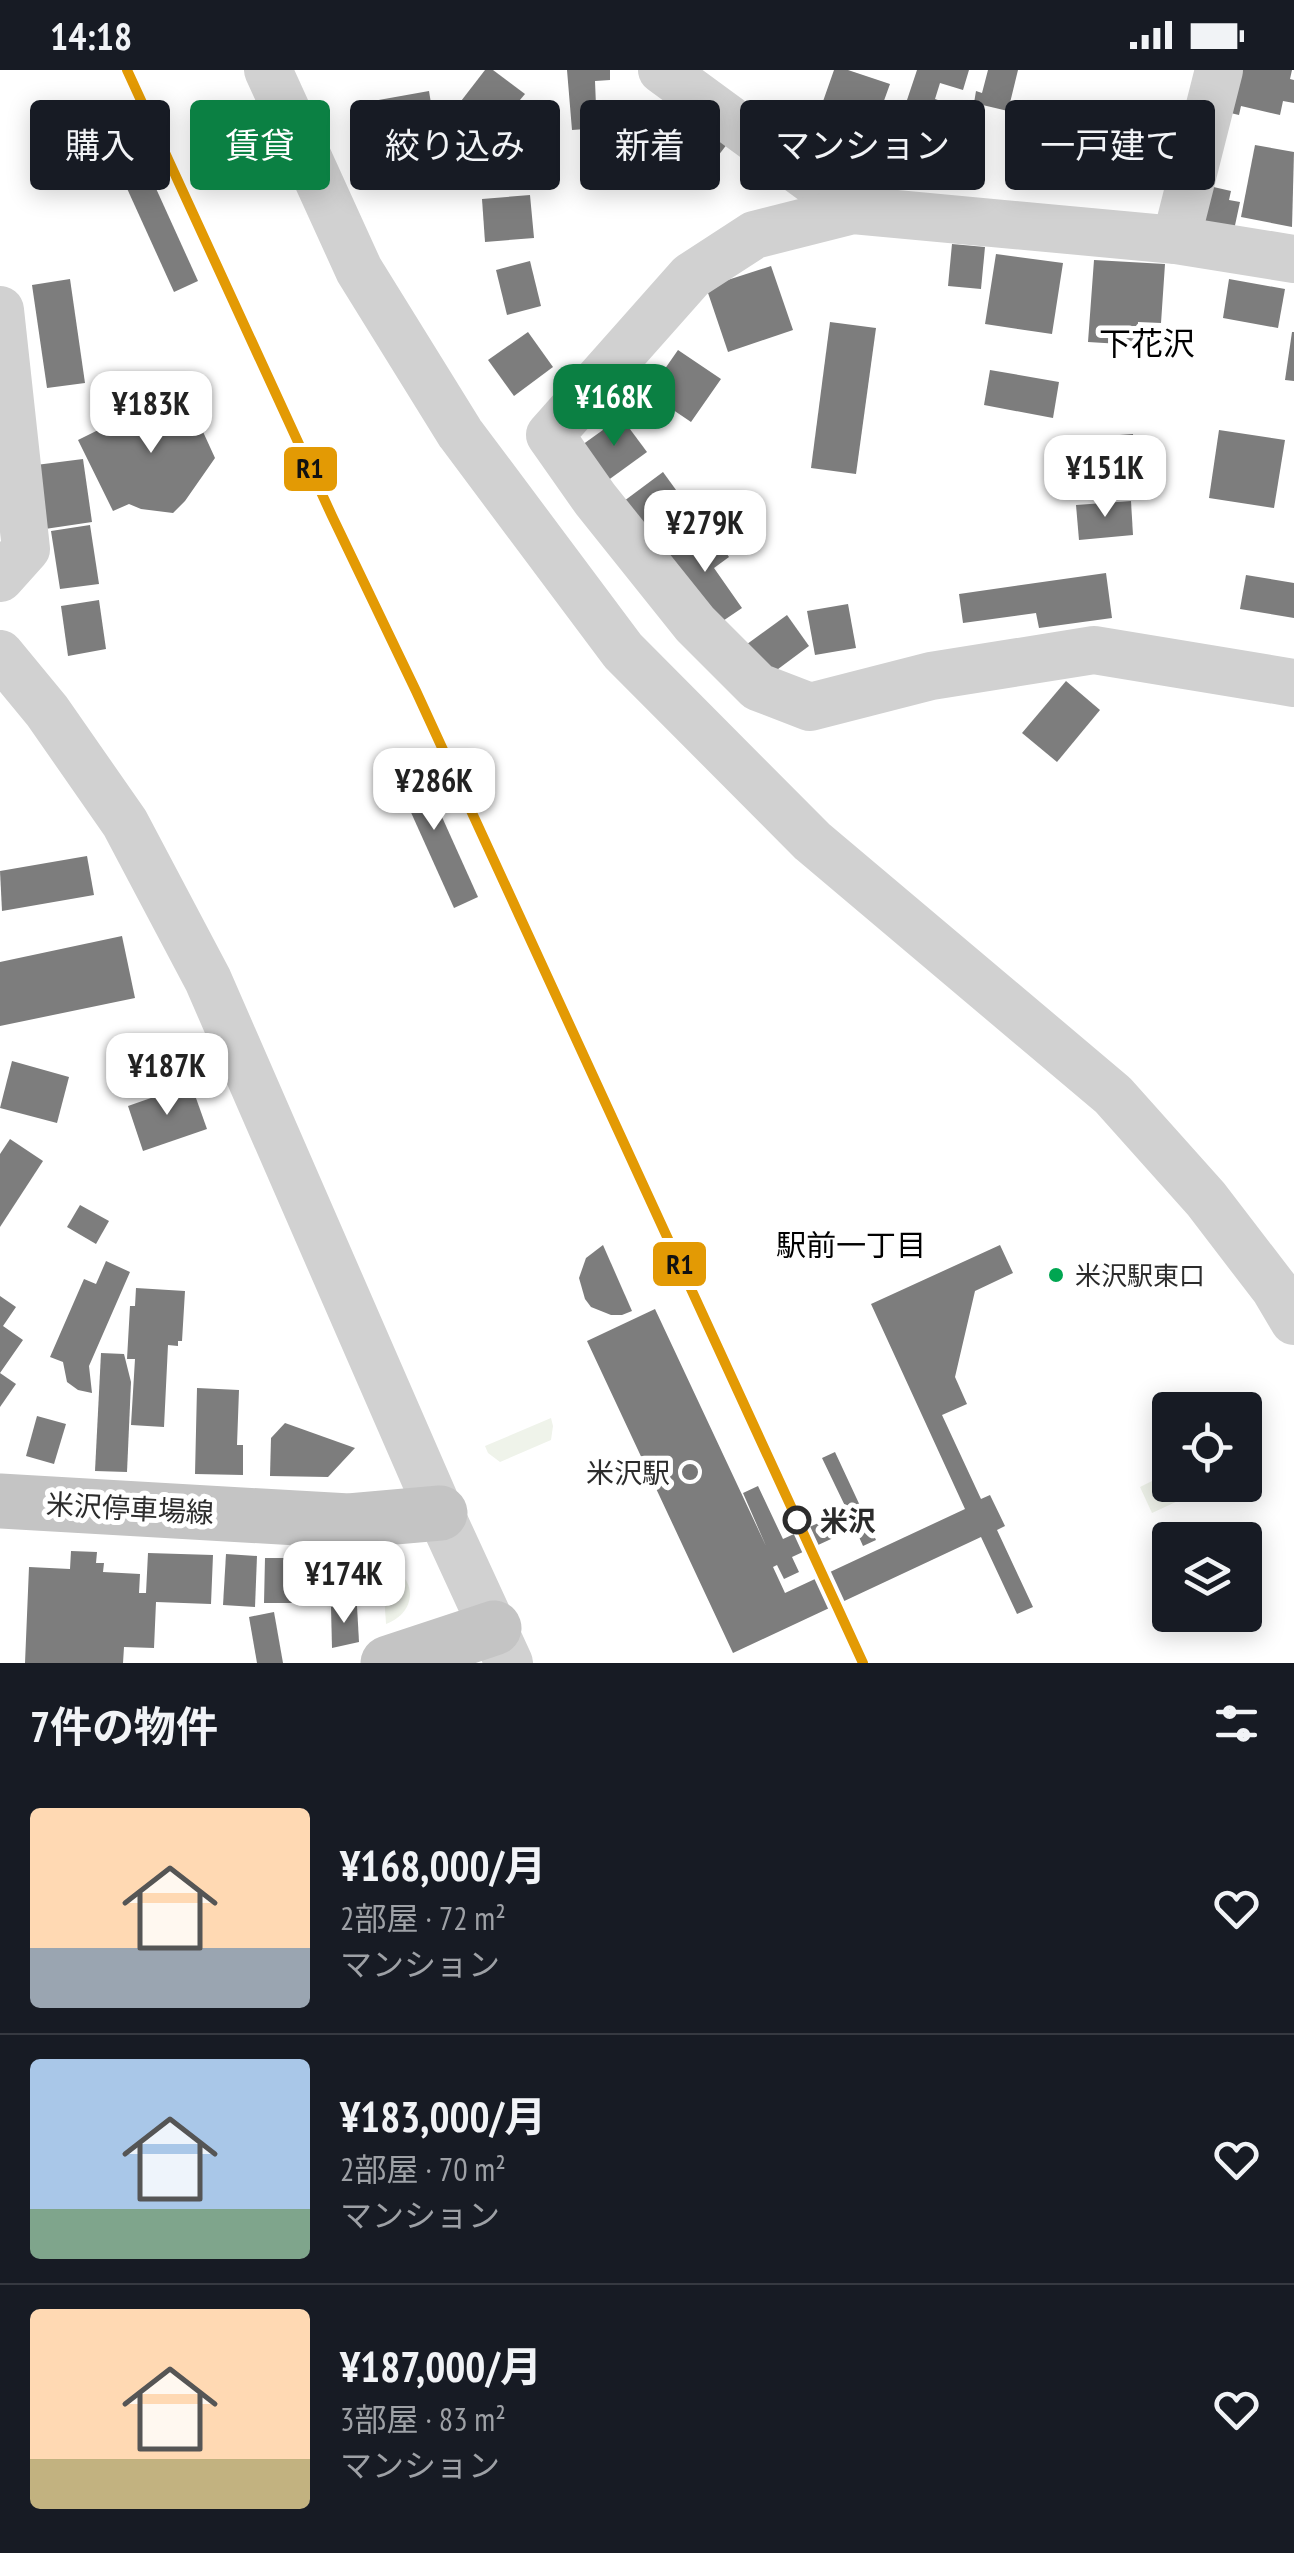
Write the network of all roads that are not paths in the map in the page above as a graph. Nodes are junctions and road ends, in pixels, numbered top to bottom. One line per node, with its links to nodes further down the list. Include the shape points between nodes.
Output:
1 (268, 70): 11 (street, via 358,270 460,434 623,651 812,841 1113,1095 1206,1199)
2 (662, 70): 4 (street)
3 (1219, 70): 5 (street)
4 (854, 210): 5 (street); 10 (street, via 754,235 691,276 550,436 694,624 758,687 810,707 932,676 1094,650)
5 (1176, 240): 6 (street)
6 (1294, 259)
7 (0, 310): 8 (street, via 26,550)
8 (0, 578)
9 (0, 654): 13 (street, via 125,823 208,980)
10 (1294, 682)
11 (1294, 1321)
12 (0, 1501): 13 (main road, 米沢停車場線, via 349,1520)
13 (440, 1513): 14 (street)
14 (502, 1645): 15 (main road)
15 (388, 1663)

